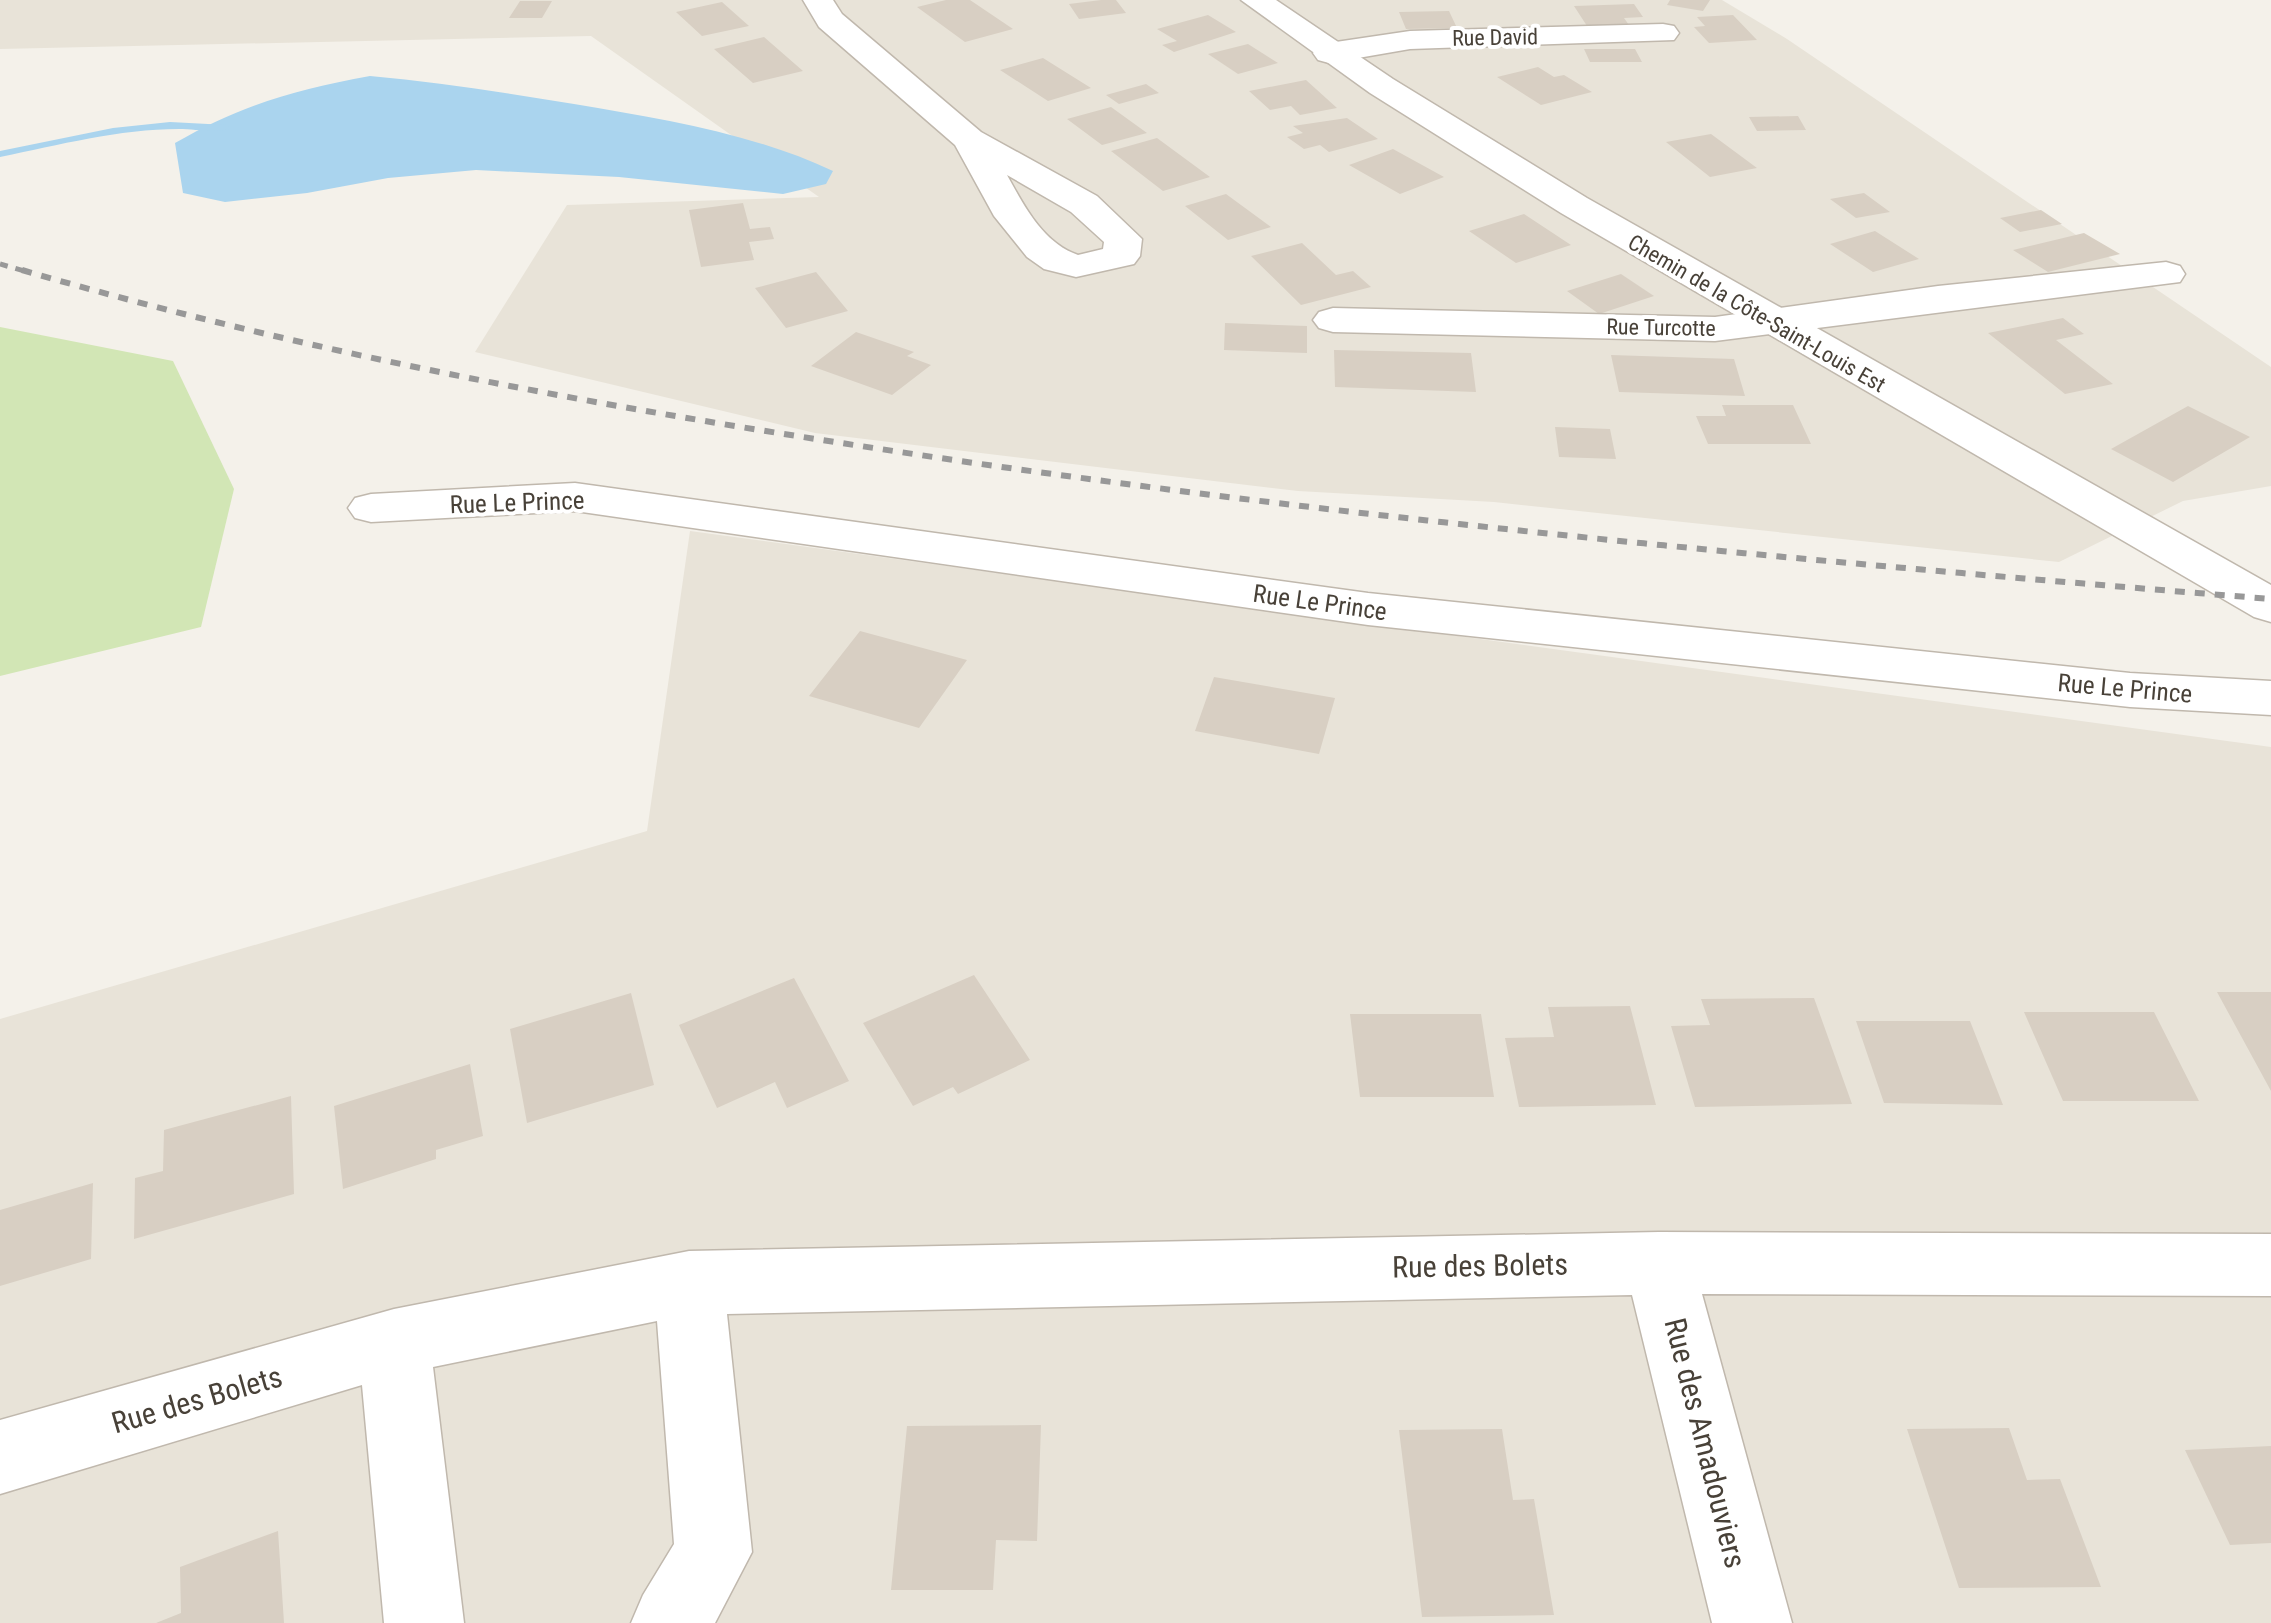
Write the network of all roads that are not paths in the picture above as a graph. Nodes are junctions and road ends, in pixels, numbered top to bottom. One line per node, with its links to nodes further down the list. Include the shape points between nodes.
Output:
1 (818, 0): 5 (street, via 830,20)
2 (1256, 0): 4 (street, Chemin de la Côte-Saint-Louis Est)
3 (1663, 33): 4 (street, Rue David, via 1410,40)
4 (1329, 52): 8 (street, Chemin de la Côte-Saint-Louis Est, via 1534,184)
5 (970, 139)
6 (2166, 274): 8 (street, Rue Turcotte)
7 (1334, 320): 8 (street, Rue Turcotte, via 1715,328)
8 (1775, 323): 10 (street, Chemin de la Côte-Saint-Louis Est)
9 (371, 508): 11 (street, Rue Le Prince, via 575,496 1368,609 2130,690)
10 (2271, 606)
11 (2271, 698)
12 (1659, 1263): 13 (street, Rue des Bolets); 14 (street, Rue des Bolets); 19 (street, Rue des Amadouviers)
13 (2271, 1265)
14 (688, 1283): 15 (street, Rue des Bolets); 18 (street, via 712,1552)
15 (394, 1342): 16 (street, Rue des Bolets); 17 (street)
16 (0, 1457)
17 (424, 1623)
18 (671, 1623)
19 (1752, 1623)

